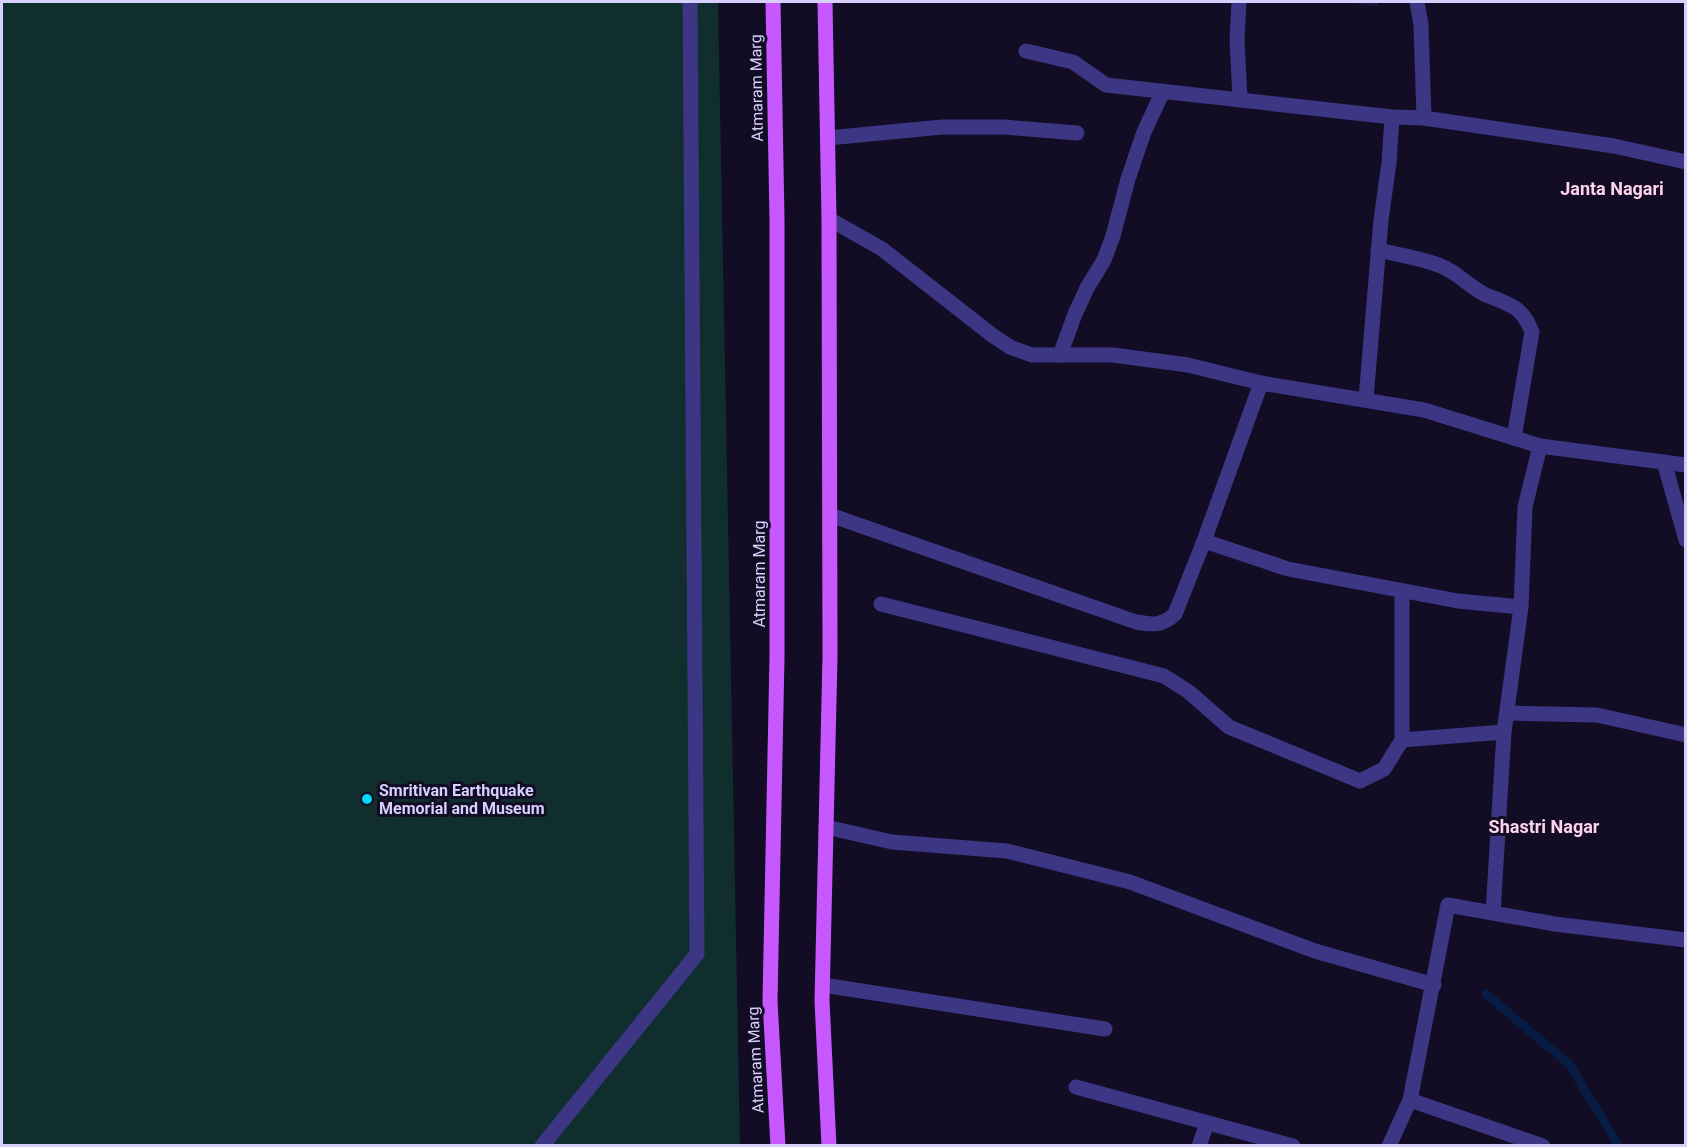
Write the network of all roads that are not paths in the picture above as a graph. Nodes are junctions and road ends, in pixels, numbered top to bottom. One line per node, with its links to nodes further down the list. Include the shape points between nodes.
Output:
1 (690, 2): 42 (street, via 697,954)
2 (773, 2): 43 (main road, Atmaram Marg, via 777,657 770,1001)
3 (825, 2): 12 (main road)
4 (1239, 2): 8 (street)
5 (1417, 2): 10 (street)
6 (1026, 51): 7 (street, via 1073,62 1106,85)
7 (1163, 91): 8 (street); 16 (street, via 1144,132 1104,261 1087,288)
8 (1240, 99): 9 (street)
9 (1392, 117): 10 (street); 15 (street)
10 (1424, 118): 13 (street, via 1614,146)
11 (1077, 133): 12 (street, via 942,127)
12 (828, 138): 14 (main road)
13 (1686, 162)
14 (830, 219): 16 (street, via 882,249 1010,347 1032,355); 23 (main road)
15 (1378, 249): 18 (street); 19 (street, via 1442,266 1469,286 1519,309 1527,319 1532,332)
16 (1060, 355): 17 (street, via 1113,355 1188,365)
17 (1261, 383): 18 (street); 25 (street)
18 (1366, 399): 19 (street, via 1424,410)
19 (1514, 438): 20 (street)
20 (1540, 446): 21 (street); 28 (street, via 1525,507)
21 (1664, 462): 22 (street); 24 (street)
22 (1686, 465)
23 (830, 515): 25 (street, via 1151,624 1167,622 1175,614); 33 (main road)
24 (1686, 540)
25 (1204, 541): 26 (street, via 1288,569)
26 (1402, 591): 28 (street); 32 (street)
27 (881, 604): 32 (street, via 1164,676 1189,692 1228,727 1360,781 1384,769)
28 (1521, 607): 29 (street)
29 (1507, 713): 30 (street); 31 (street, via 1597,716)
30 (1504, 732): 32 (street); 34 (street)
31 (1686, 735)
32 (1402, 740)
33 (826, 827): 36 (main road); 37 (street, via 892,842 1007,851 1130,882 1315,951)
34 (1493, 913): 35 (street); 37 (street, via 1448,905)
35 (1686, 940)
36 (823, 985): 38 (street); 44 (main road)
37 (1434, 985): 40 (street)
38 (1105, 1029)
39 (1076, 1087): 41 (street)
40 (1410, 1100): 47 (street); 48 (street)
41 (1207, 1123): 45 (street); 46 (street)
42 (542, 1146)
43 (778, 1146)
44 (829, 1146)
45 (1199, 1146)
46 (1293, 1146)
47 (1389, 1146)
48 (1543, 1146)

